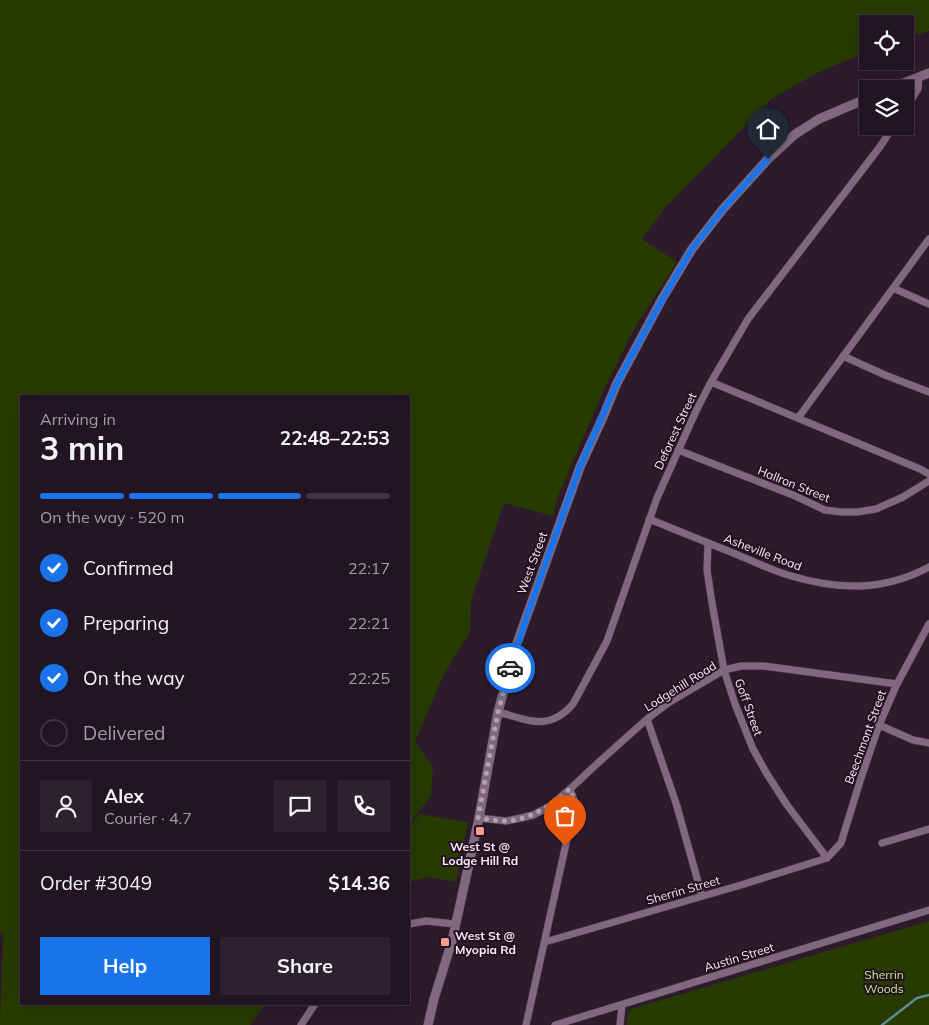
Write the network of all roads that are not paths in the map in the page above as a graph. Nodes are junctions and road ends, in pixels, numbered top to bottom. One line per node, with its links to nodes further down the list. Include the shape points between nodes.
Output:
1 (929, 73): 2 (street)
2 (920, 77): 3 (street); 4 (street)
3 (912, 80)
4 (914, 95)
5 (859, 102): 23 (street, West Street, via 794,135 768,159 697,242 662,300 617,383 580,467 516,646)
6 (888, 135): 11 (street, Deforest Street, via 748,319)
7 (929, 239): 8 (street)
8 (893, 288): 9 (street); 10 (street)
9 (929, 304)
10 (843, 356): 12 (street); 13 (street)
11 (711, 382): 13 (street); 14 (street, Deforest Street)
12 (929, 392)
13 (798, 418): 15 (street)
14 (678, 450): 16 (street, Hallron Street, via 825,510 841,512 876,509); 17 (street, Deforest Street)
15 (929, 474)
16 (929, 481)
17 (649, 519): 18 (street, Asheville Road); 23 (street, Deforest Street, via 607,641 573,704 555,719 541,723)
18 (708, 543): 19 (street, Asheville Road, via 786,574 823,584 875,586 900,580); 21 (street, Goff Street, via 707,570)
19 (929, 567)
20 (929, 624): 22 (street, Beechmont Street)
21 (724, 670): 22 (street, Lodgehill Road, via 764,666); 24 (street, Lodgehill Road); 31 (street, Goff Street, via 753,749 787,805)
22 (897, 684): 25 (street, Beechmont Street)
23 (498, 712): 28 (street, West Street)
24 (647, 719): 27 (street, Lodgehill Road); 32 (street, via 676,803)
25 (879, 725): 26 (street, via 913,740); 31 (street, Beechmont Street, via 841,843)
26 (929, 742)
27 (570, 789): 28 (street, Lodgehill Road, via 533,815 506,821); 36 (street, via 574,800 572,812)
28 (478, 818): 35 (street, West Street)
29 (929, 829): 30 (street)
30 (882, 843)
31 (828, 858): 32 (street, Sherrin Street)
32 (702, 896): 36 (street, Sherrin Street)
33 (929, 910): 38 (street, Austin Street)
34 (410, 924): 35 (street, via 426,920)
35 (455, 924): 40 (street, West Street)
36 (544, 942): 41 (street)
37 (315, 1005): 39 (street)
38 (622, 1005): 42 (street, Austin Street); 43 (street)
39 (301, 1025)
40 (428, 1025)
41 (526, 1025)
42 (556, 1025)
43 (620, 1025)

